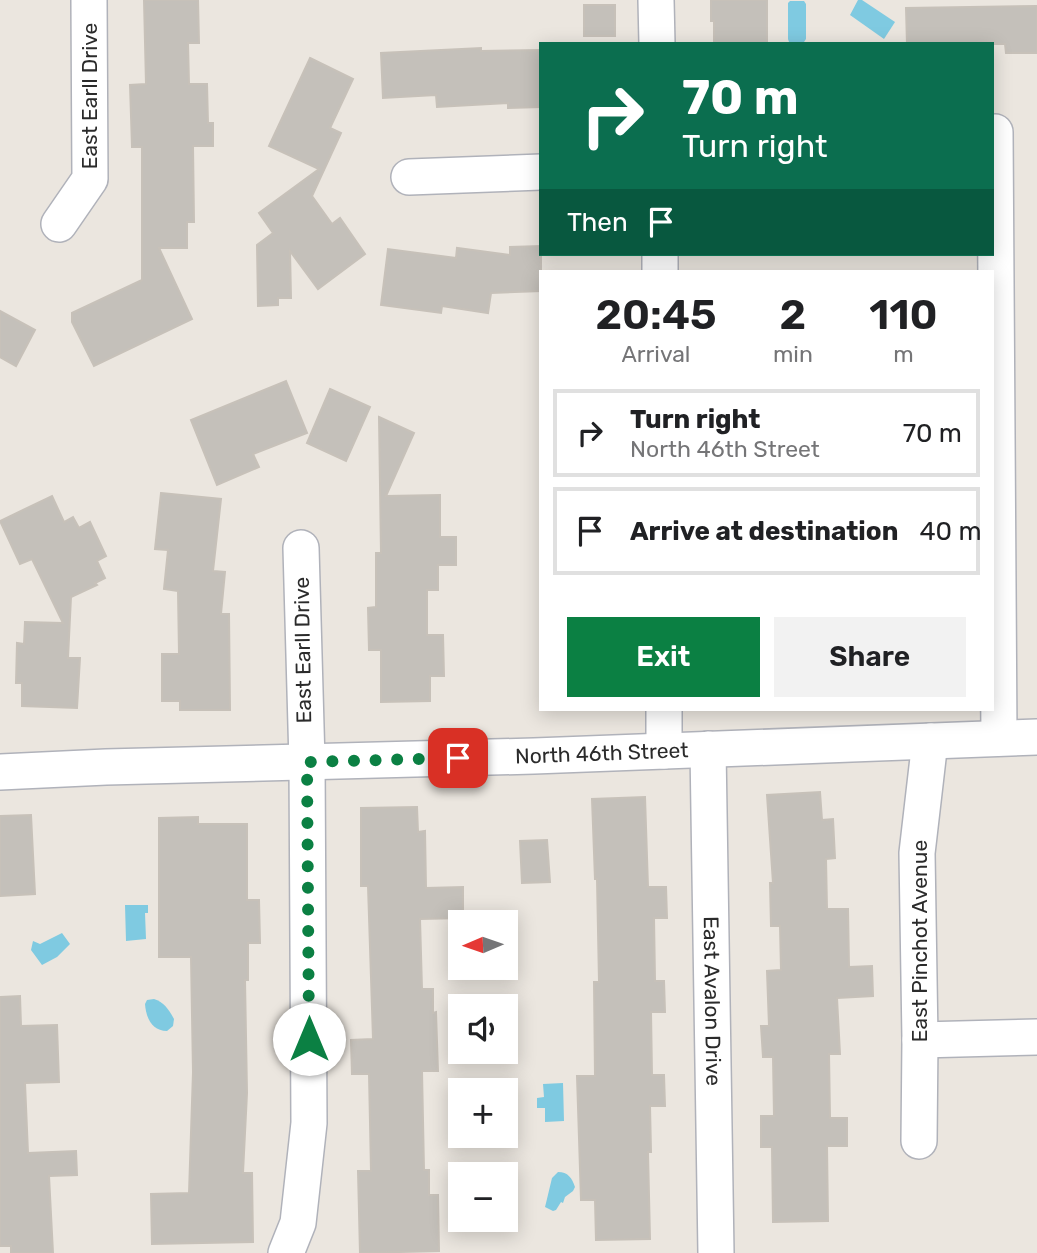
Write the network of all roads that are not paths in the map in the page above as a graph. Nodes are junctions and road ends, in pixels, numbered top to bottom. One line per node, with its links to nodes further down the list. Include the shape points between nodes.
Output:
1 (89, 0): 7 (street, East Earll Drive, via 90,179)
2 (656, 0): 3 (street)
3 (657, 42)
4 (995, 132): 11 (street)
5 (539, 172): 6 (street)
6 (409, 177)
7 (60, 225)
8 (301, 548): 15 (street, East Earll Drive)
9 (664, 711): 14 (street)
10 (1037, 737): 11 (street, North 46th Street)
11 (999, 738): 12 (street, North 46th Street)
12 (930, 741): 13 (street, North 46th Street); 18 (street, East Pinchot Avenue, via 917,853)
13 (708, 749): 14 (street, North 46th Street); 21 (street, East Avalon Drive)
14 (664, 751): 15 (street, North 46th Street)
15 (307, 762): 16 (street, North 46th Street); 20 (street, East Earll Drive, via 309,1123 298,1223)
16 (0, 772)
17 (1037, 1037): 18 (street)
18 (920, 1040): 19 (street, East Pinchot Avenue)
19 (919, 1141)
20 (286, 1253)
21 (716, 1253)

